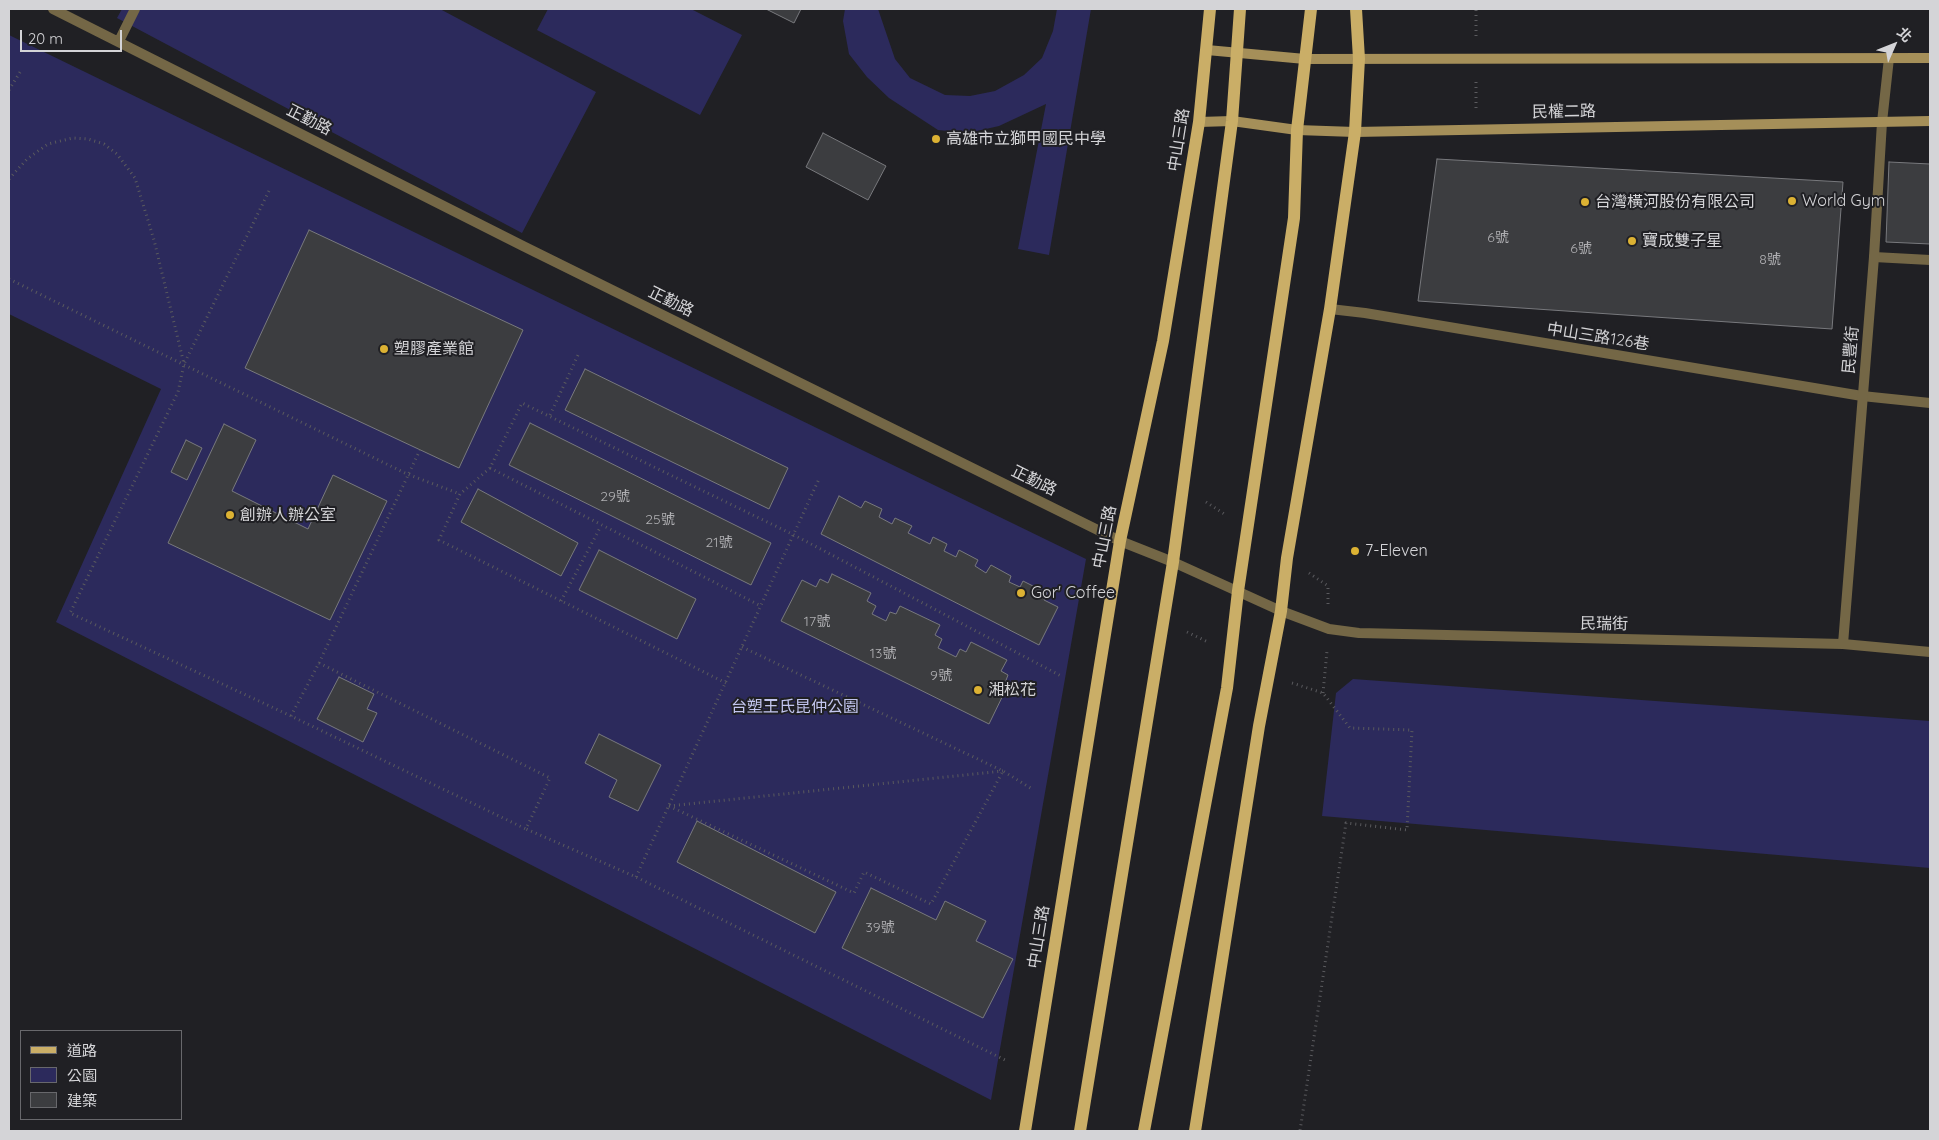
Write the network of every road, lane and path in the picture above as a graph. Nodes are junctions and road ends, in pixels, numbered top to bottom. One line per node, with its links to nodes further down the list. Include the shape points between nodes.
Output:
1 (53, 9): 7 (street, 正勤路)
2 (135, 9): 7 (street)
3 (1210, 9): 8 (main road, 中山三路)
4 (1240, 9): 9 (main road)
5 (1311, 9): 12 (main road)
6 (1356, 9): 13 (main road)
7 (119, 41): 42 (street, 正勤路, via 523,246)
8 (1207, 50): 9 (street); 18 (main road, 中山三路)
9 (1237, 52): 12 (street); 16 (main road)
10 (1889, 58): 11 (street); 13 (street); 19 (street, 民豐街)
11 (1930, 58)
12 (1305, 59): 13 (street); 20 (main road)
13 (1359, 60): 21 (main road)
14 (22, 69): 15 (path)
15 (9, 90)
16 (1232, 121): 18 (street, 民權二路); 20 (street, 民權二路); 37 (main road)
17 (1930, 121): 19 (street, 民權二路)
18 (1199, 122): 42 (main road, 中山三路, via 1163,341)
19 (1882, 122): 21 (street, 民權二路); 24 (street, 民豐街)
20 (1297, 130): 21 (street, 民權二路); 40 (main road, via 1294,218)
21 (1355, 132): 27 (main road)
22 (9, 179): 29 (path, via 27,159 48,144 73,138 104,144 117,154 135,178 154,240)
23 (269, 191): 29 (path)
24 (1874, 257): 25 (street); 30 (street, 民豐街)
25 (1930, 260)
26 (9, 279): 29 (path)
27 (1330, 309): 30 (street, 中山三路126巷); 43 (main road)
28 (579, 353): 32 (path)
29 (184, 364): 35 (path); 59 (path, via 178,392 70,613)
30 (1862, 396): 31 (street, 中山三路126巷); 51 (street, 民豐街)
31 (1930, 403)
32 (550, 415): 34 (path, via 522,403); 41 (path)
33 (420, 450): 35 (path)
34 (490, 468): 38 (path); 39 (path)
35 (407, 474): 38 (path); 55 (path)
36 (819, 479): 41 (path)
37 (1182, 487): 40 (path); 44 (main road)
38 (460, 494): 47 (path, via 439,540)
39 (601, 526): 47 (path); 48 (path)
40 (1248, 530): 46 (main road)
41 (794, 535): 48 (path); 57 (path)
42 (1120, 540): 44 (street, 正勤路); 66 (main road, 中山三路)
43 (1287, 558): 45 (path); 49 (main road)
44 (1173, 562): 46 (street, 正勤路); 50 (main road)
45 (1328, 586)
46 (1238, 591): 49 (street, 正勤路); 54 (main road)
47 (561, 601): 58 (path)
48 (761, 606): 52 (path)
49 (1281, 611): 51 (street, 民瑞街, via 1330,629 1359,633); 56 (main road)
50 (1162, 619): 54 (path); 67 (main road)
51 (1843, 644): 53 (street, 民瑞街)
52 (742, 647): 58 (path); 60 (path)
53 (1930, 652)
54 (1231, 654): 68 (main road)
55 (319, 664): 59 (path); 63 (path, via 550,778)
56 (1270, 675): 69 (main road); 70 (path, via 1323,693 1350,728 1412,730 1407,830 1346,823)
57 (1063, 677)
58 (726, 683): 62 (path)
59 (291, 716): 63 (path)
60 (1003, 771): 61 (path); 62 (path); 62 (path, via 931,904 864,872 854,893)
61 (1032, 789)
62 (669, 806): 64 (path)
63 (526, 829): 64 (path)
64 (636, 877): 65 (path)
65 (1007, 1061)
66 (1025, 1131)
67 (1080, 1131)
68 (1144, 1131)
69 (1195, 1131)
70 (1300, 1131)

